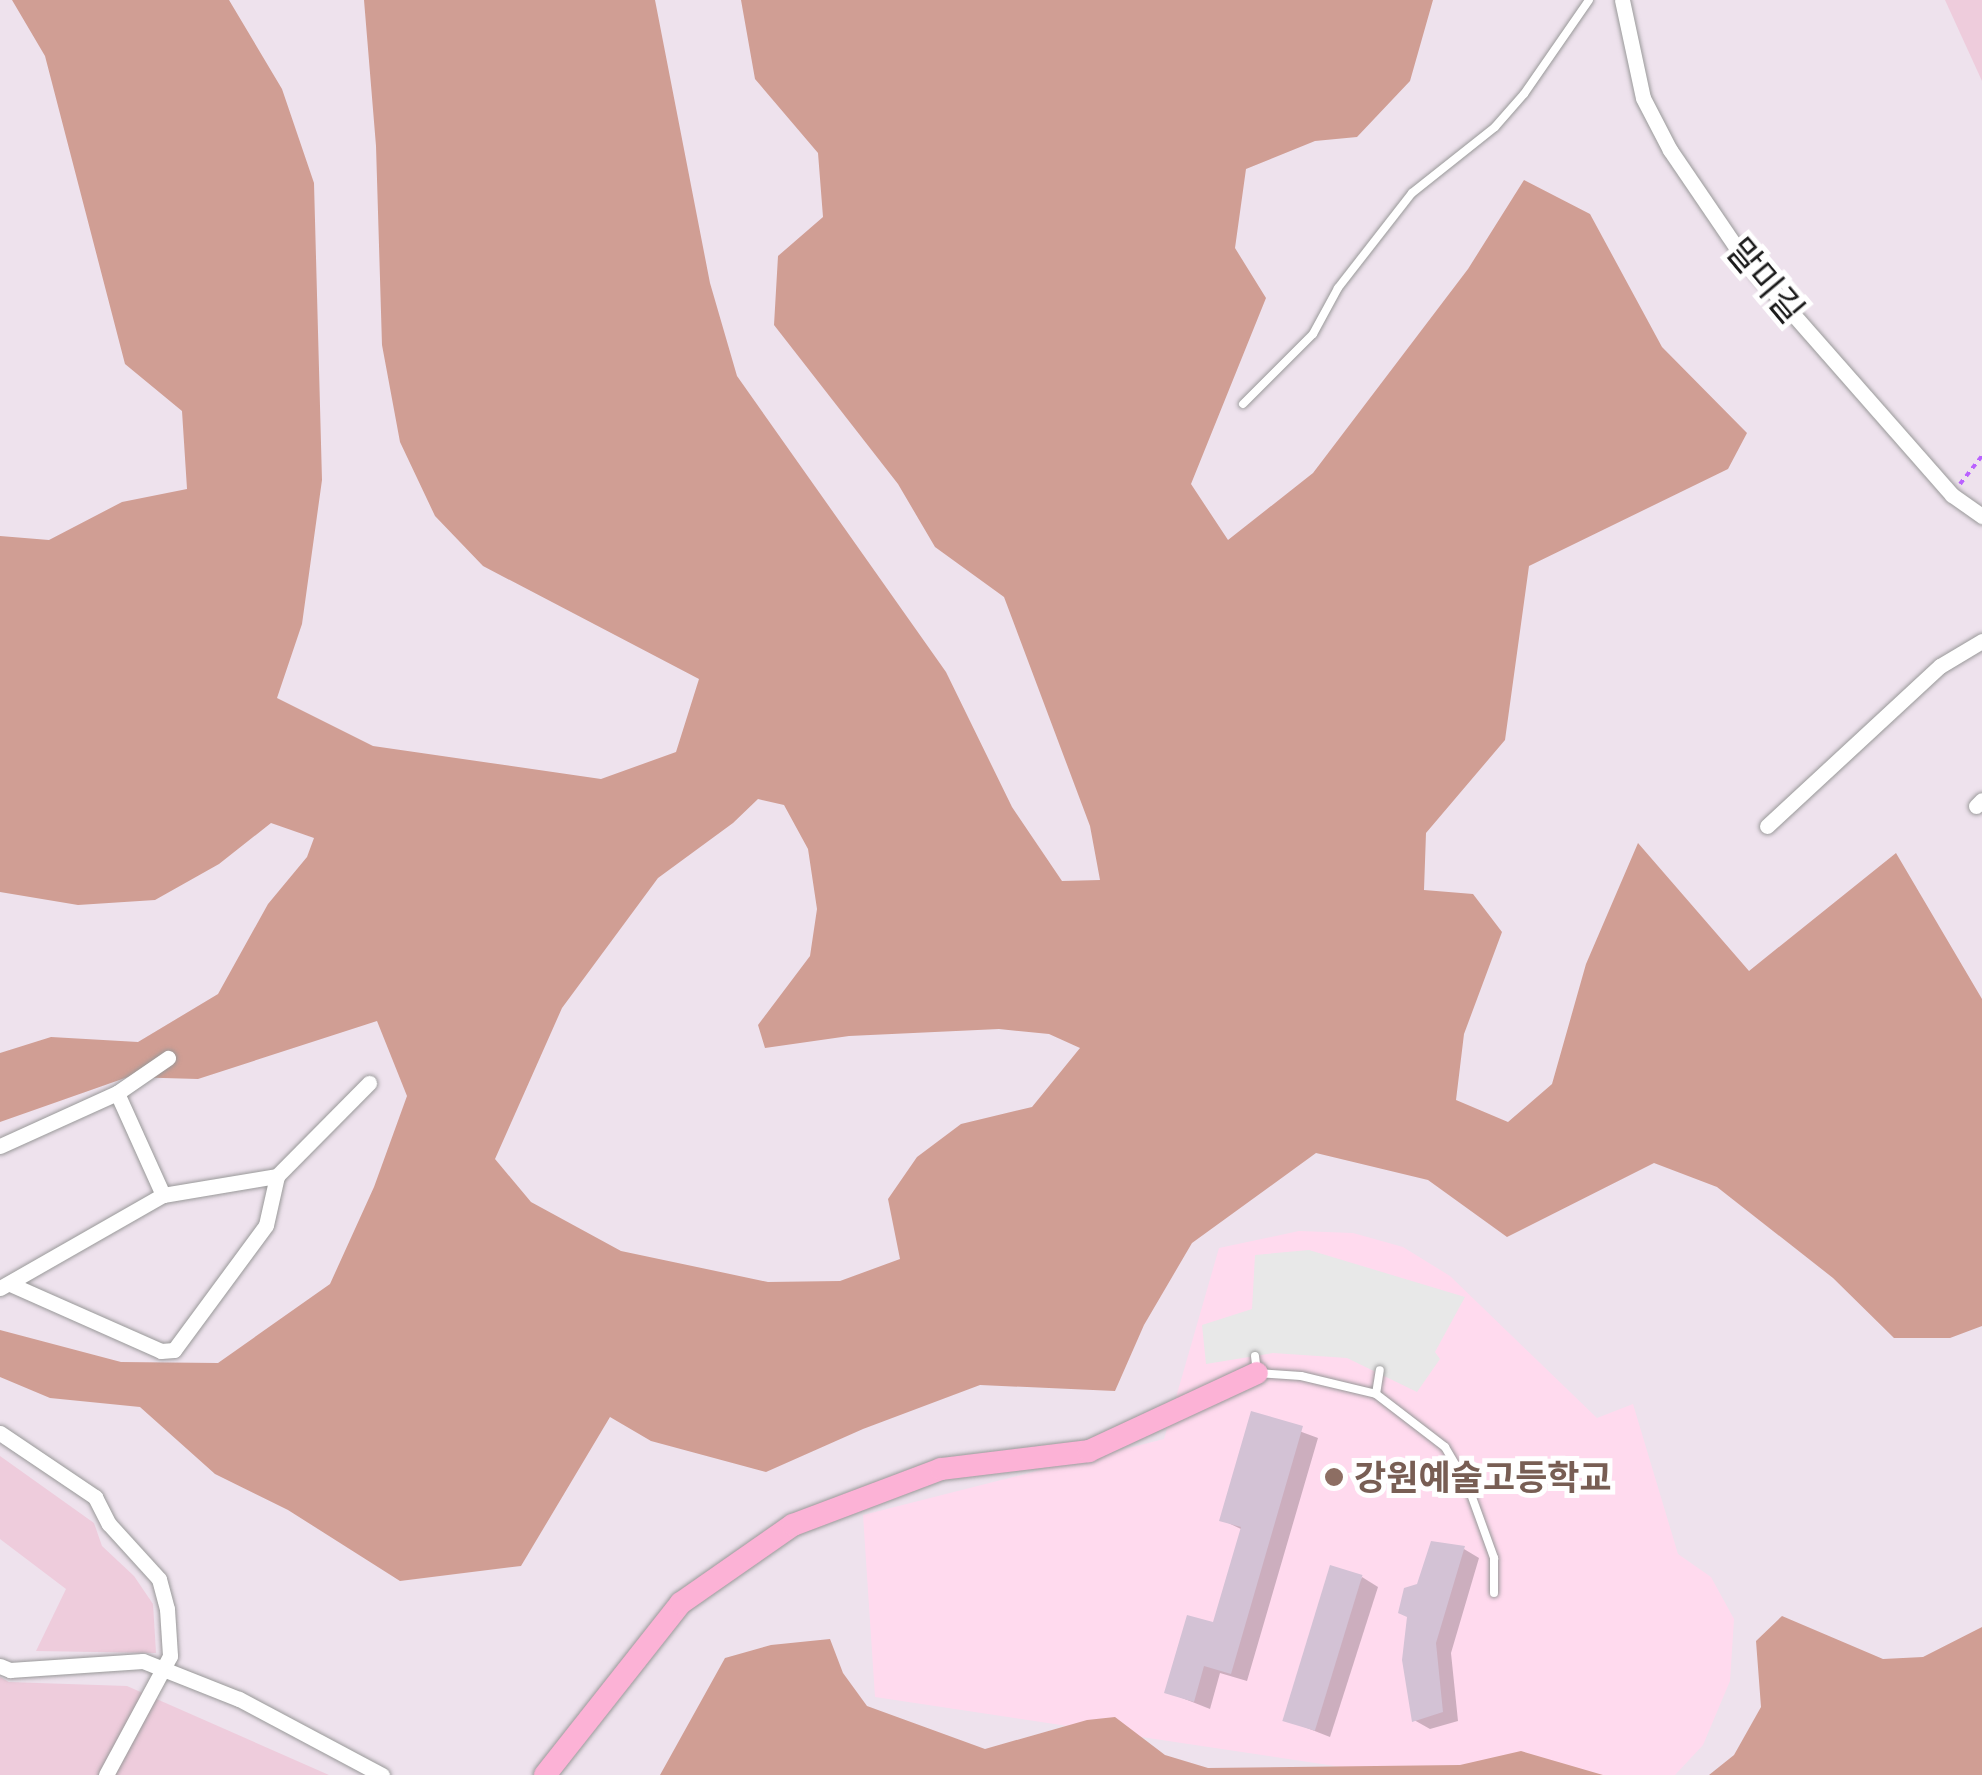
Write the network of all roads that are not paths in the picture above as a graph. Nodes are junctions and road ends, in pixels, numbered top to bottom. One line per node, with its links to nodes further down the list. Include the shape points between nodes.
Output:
1 (1589, 0): 3 (lane, via 1524,94 1495,127 1412,193 1338,288 1312,334)
2 (1622, 0): 4 (street, 말미길, via 1643,98 1742,256 1952,495)
3 (1243, 404)
4 (1982, 516)
5 (1982, 640): 6 (street, via 1940,666)
6 (1767, 826)
7 (168, 1058): 9 (street)
8 (370, 1083): 11 (street)
9 (116, 1093): 10 (street); 12 (street)
10 (0, 1146)
11 (277, 1176): 12 (street); 13 (street, via 266,1225 174,1350 161,1351)
12 (162, 1196): 13 (street)
13 (5, 1286)
14 (1256, 1365): 16 (lane); 23 (street, via 1090,1452 940,1469 793,1525 681,1603)
15 (1380, 1370): 16 (lane)
16 (1376, 1394): 18 (lane, via 1453,1460 1494,1558)
17 (0, 1433): 20 (street, via 95,1497 109,1524 159,1578 170,1656)
18 (1494, 1593)
19 (0, 1666): 20 (street, via 143,1661)
20 (162, 1668): 21 (street); 22 (street, via 239,1699)
21 (106, 1775)
22 (382, 1775)
23 (545, 1775)

